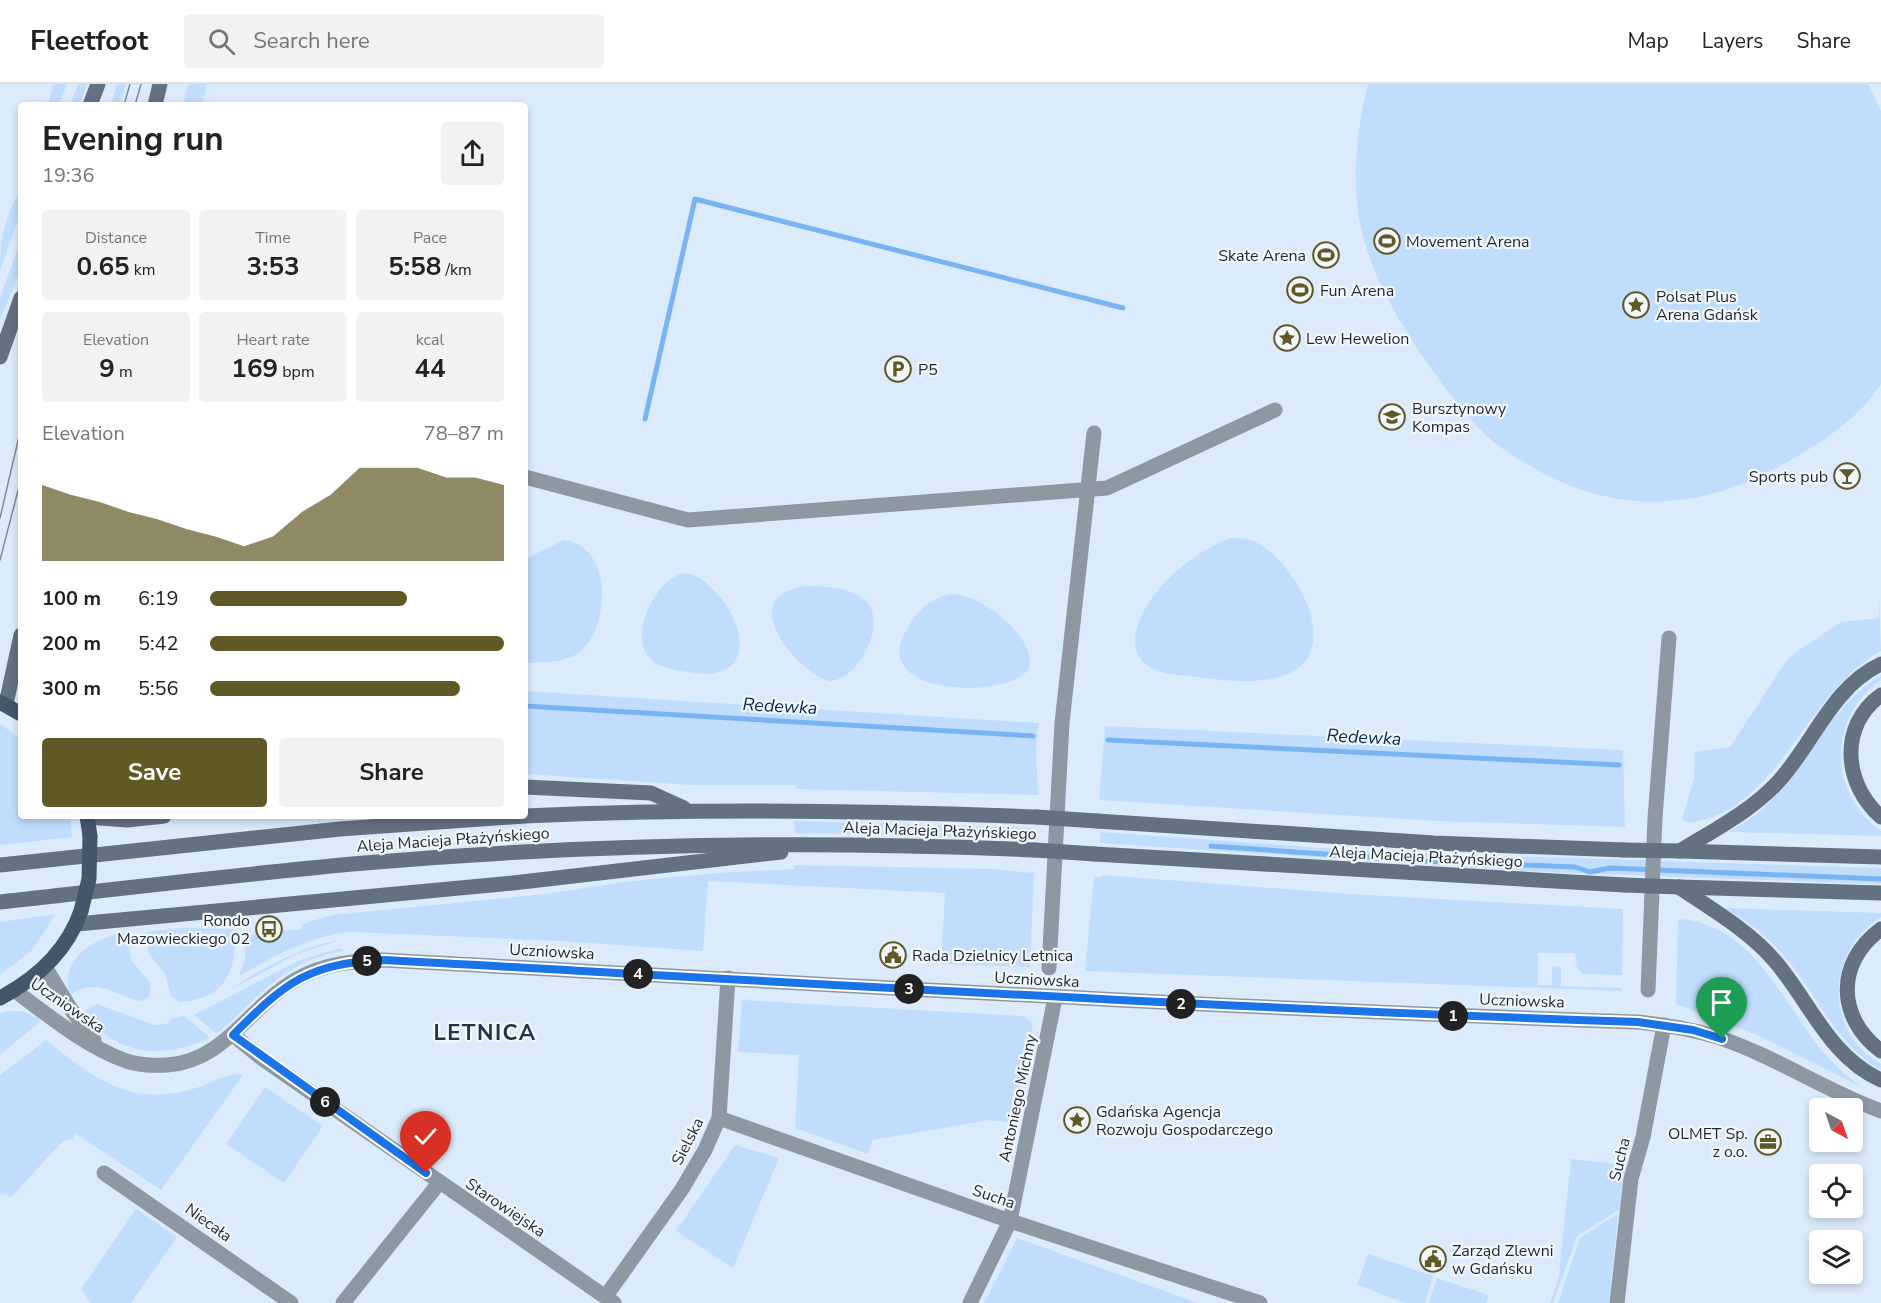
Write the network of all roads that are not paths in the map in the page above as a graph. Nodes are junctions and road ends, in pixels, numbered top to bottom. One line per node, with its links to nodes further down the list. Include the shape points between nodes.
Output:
1 (98, 84): 3 (main road)
2 (160, 84): 4 (main road)
3 (91, 102)
4 (156, 102)
5 (18, 307): 6 (main road)
6 (0, 357)
7 (1275, 410): 10 (street, via 1107,488)
8 (1094, 433): 10 (street)
9 (528, 478): 10 (street, via 688,520)
10 (1089, 488): 35 (street, via 1062,723)
11 (1669, 638): 38 (street)
12 (18, 646): 15 (main road)
13 (1881, 664): 26 (main road, via 1842,694 1779,781 1751,807)
14 (1881, 696): 20 (main road, via 1858,721 1851,747 1852,773 1866,804)
15 (3, 703): 16 (main road)
16 (18, 712)
17 (528, 787): 18 (main road, via 651,793)
18 (687, 809): 19 (main road, Aleja Macieja Płażyńskiego); 26 (main road, Aleja Macieja Płażyńskiego, bridge, via 1037,817 1434,843)
19 (528, 816)
20 (1881, 817)
21 (87, 819): 32 (main road, bridge, via 89,879)
22 (117, 819): 23 (main road)
23 (136, 819)
24 (486, 819): 28 (main road, Aleja Macieja Płażyńskiego)
25 (834, 845): 29 (main road, Aleja Macieja Płażyńskiego, bridge, via 1035,850); 31 (main road, Aleja Macieja Płażyńskiego, via 616,848 466,856 353,864); 32 (main road, via 513,883)
26 (1680, 851): 27 (main road, Aleja Macieja Płażyńskiego)
27 (1881, 857)
28 (0, 865)
29 (1679, 887): 30 (main road, Aleja Macieja Płażyńskiego); 45 (main road, via 1748,935 1775,960 1844,1054)
30 (1881, 893)
31 (0, 902)
32 (79, 917): 34 (main road)
33 (1881, 929): 44 (main road, via 1857,956 1848,980 1848,1001 1854,1023 1866,1040)
34 (45, 967): 37 (main road); 43 (street, Uczniowska)
35 (1049, 968)
36 (728, 978): 40 (street, Uczniowska); 42 (street, Uczniowska, via 352,961 296,979 270,998); 47 (street, Sielska)
37 (14, 990): 39 (main road); 43 (street, Uczniowska)
38 (1647, 990)
39 (0, 998)
40 (1055, 998): 41 (street, Uczniowska); 50 (street, Antoniego Michny)
41 (1664, 1025): 46 (street, Uczniowska, via 1722,1039); 56 (street, Sucha, via 1631,1179)
42 (233, 1035): 43 (street, Uczniowska, via 197,1059 177,1064 129,1062); 49 (street, Starowiejska)
43 (102, 1050)
44 (1881, 1051)
45 (1881, 1080)
46 (1881, 1111)
47 (719, 1118): 50 (street, Sucha); 51 (street, Sielska, via 682,1190)
48 (104, 1173): 52 (street, Niecała)
49 (439, 1183): 51 (street, Starowiejska); 53 (street)
50 (1010, 1221): 54 (street, Antoniego Michny); 55 (street, Sucha)
51 (610, 1300)
52 (291, 1303)
53 (344, 1303)
54 (970, 1303)
55 (1260, 1303)
56 (1617, 1303)

